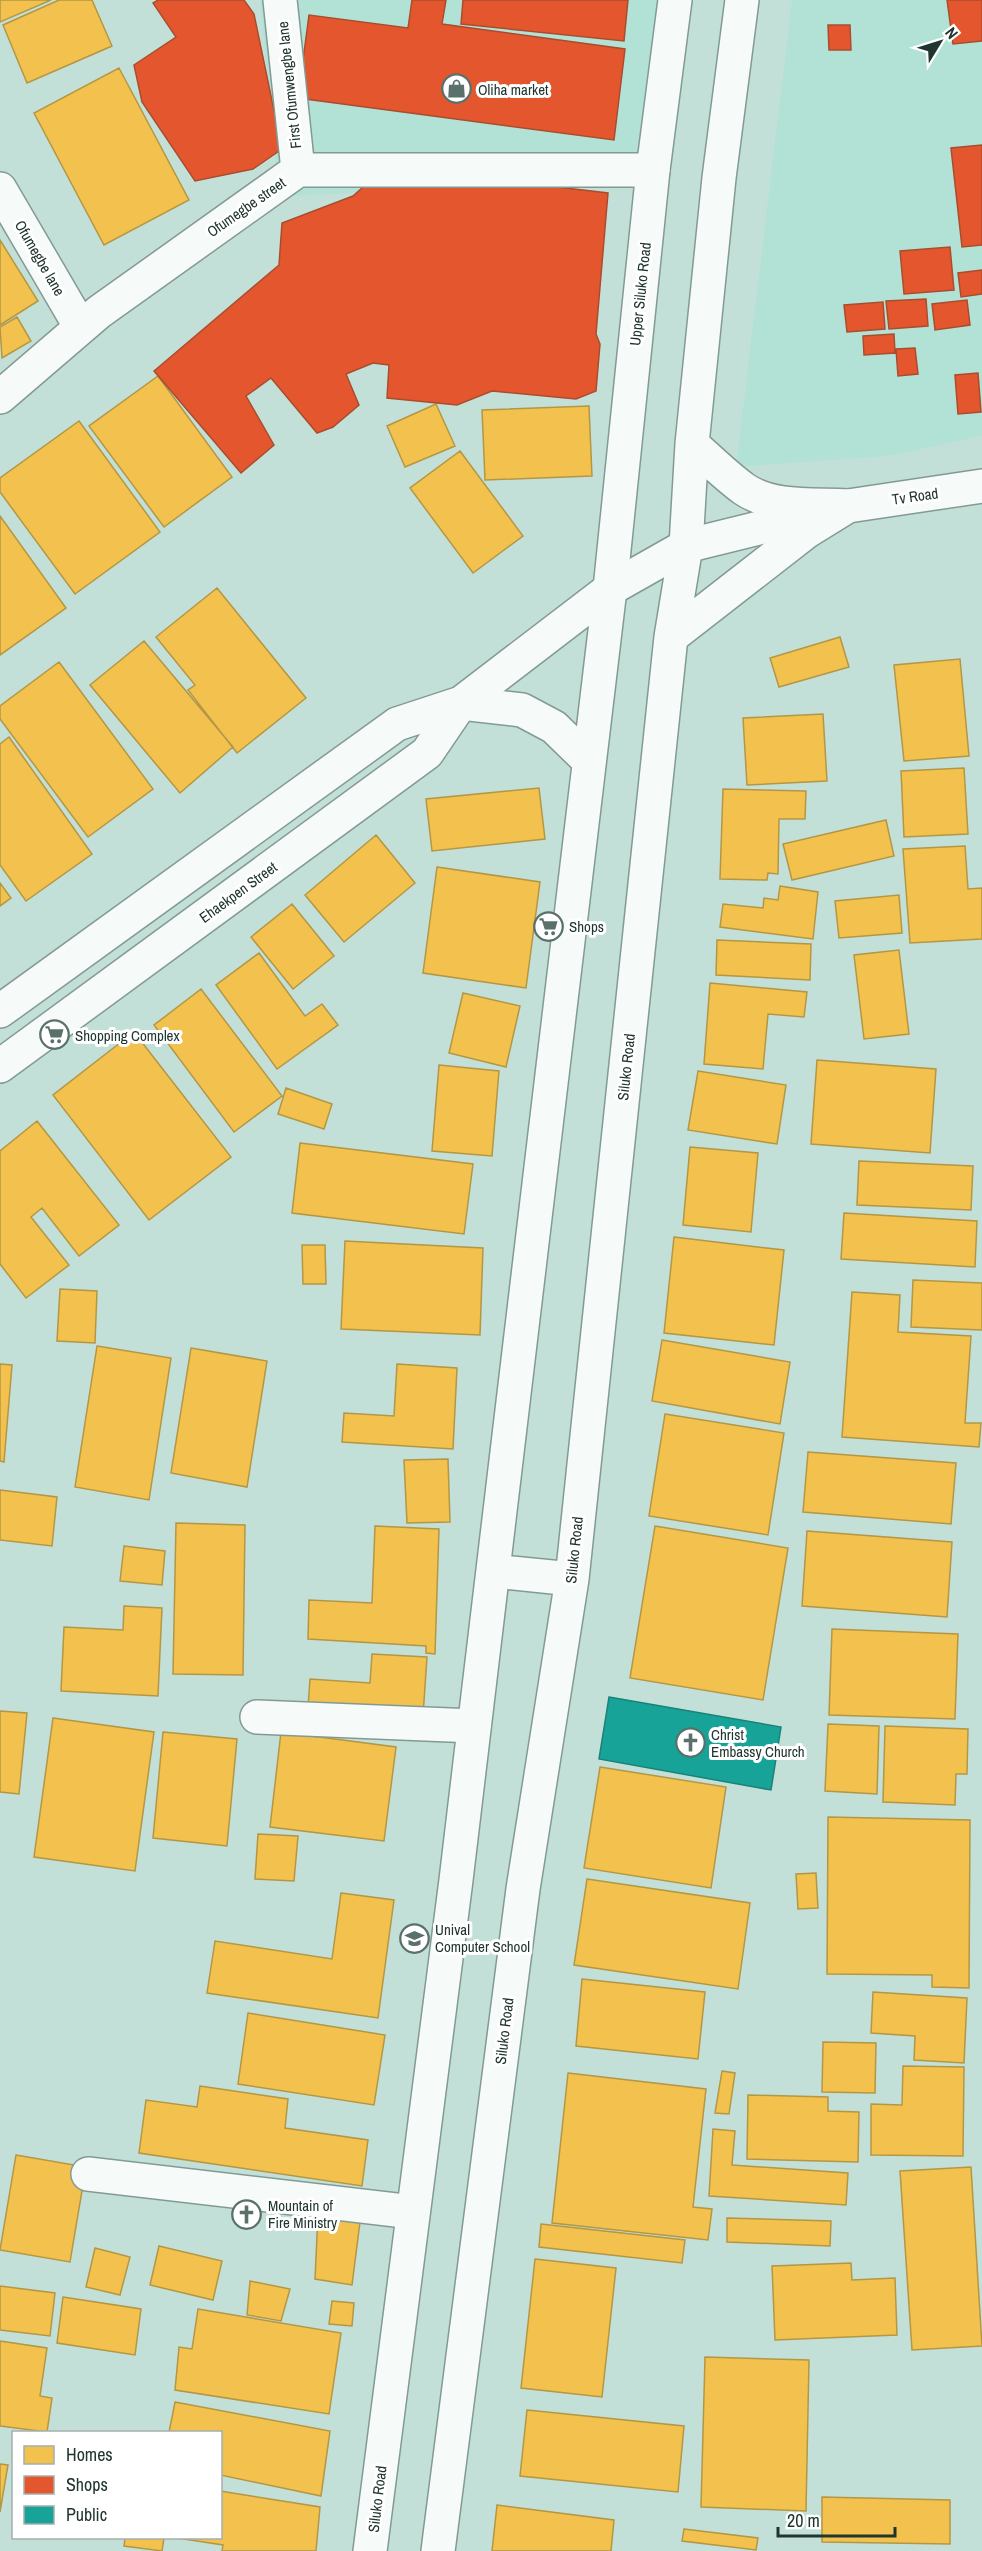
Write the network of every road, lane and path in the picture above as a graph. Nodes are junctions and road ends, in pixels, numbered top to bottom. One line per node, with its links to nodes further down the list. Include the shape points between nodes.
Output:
1 (280, 0): 4 (main road, First Ofumwengbe lane)
2 (675, 0): 5 (main road, Upper Siluko Road)
3 (742, 0): 9 (main road)
4 (298, 170): 5 (main road, Ofumegbe street); 7 (main road, Ofumegbe street)
5 (653, 170): 13 (main road, Upper Siluko Road)
6 (0, 189): 7 (main road, Ofumegbe lane)
7 (80, 326): 8 (main road, Ofumegbe street)
8 (0, 397)
9 (692, 444): 11 (main road, via 745,490 763,498); 12 (main road)
10 (982, 486): 11 (main road, Tv Road)
11 (848, 506): 12 (main road, Ehaekpen Street); 14 (main road, via 806,532)
12 (686, 546): 13 (main road, Ehaekpen Street); 14 (main road, Siluko Road)
13 (610, 589): 15 (main road, Ehaekpen Street); 16 (main road, Siluko Road)
14 (671, 636): 20 (main road, Siluko Road)
15 (460, 703): 16 (main road, via 522,710 554,727); 17 (main road, Ehaekpen Street, via 397,724); 18 (main road, Ehaekpen Street, via 427,753)
16 (590, 761): 19 (main road, Siluko Road)
17 (0, 1011)
18 (0, 1066)
19 (493, 1571): 20 (main road); 22 (main road, Siluko Road)
20 (572, 1579): 26 (main road, Siluko Road, via 523,1889)
21 (256, 1717): 22 (main road)
22 (474, 1726): 24 (main road, Siluko Road)
23 (88, 2174): 24 (main road)
24 (413, 2212): 25 (main road, Siluko Road)
25 (370, 2551)
26 (438, 2551)

